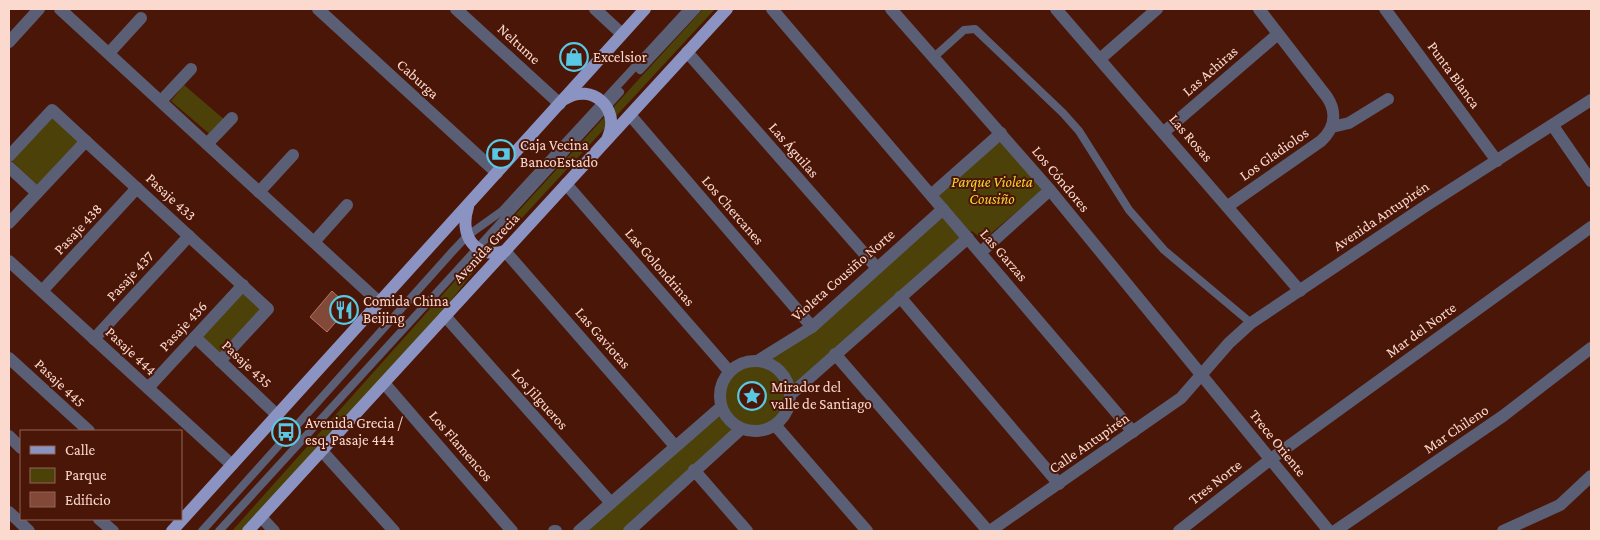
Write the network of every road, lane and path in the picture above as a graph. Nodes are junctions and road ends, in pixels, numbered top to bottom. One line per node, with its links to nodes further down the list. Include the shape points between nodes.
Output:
1 (39, 9): 19 (street)
2 (60, 9): 21 (street)
3 (318, 9): 43 (street, Caburga)
4 (456, 9): 28 (street, Neltume)
5 (595, 9): 17 (street)
6 (645, 9): 17 (main road)
7 (688, 9): 29 (lane)
8 (697, 9): 29 (lane)
9 (727, 9): 20 (main road, Avenida Grecia)
10 (772, 9): 50 (street, Las Garzas)
11 (891, 9): 22 (street, Los Cóndores)
12 (1056, 9): 23 (street, Las Rosas)
13 (1157, 9): 23 (street)
14 (1259, 9): 18 (street)
15 (1385, 9): 41 (street, Punta Blanca)
16 (141, 18): 21 (street)
17 (622, 34): 28 (main road)
18 (1278, 34): 33 (street, via 1327,96 1333,111); 34 (street, Las Achiras)
19 (9, 42)
20 (687, 52): 30 (main road, Avenida Grecia); 65 (street, Las Águilas)
21 (108, 53): 27 (street)
22 (934, 57): 35 (street, Los Cóndores); 72 (lane, via 964,30 975,28 1074,126 1129,210 1164,250)
23 (1100, 59): 34 (street, Las Rosas)
24 (191, 69): 27 (street)
25 (1388, 99): 33 (street, via 1349,123)
26 (1591, 100): 32 (street, Avenida Antupirén)
27 (161, 101): 37 (street)
28 (560, 104): 29 (main road, via 569,96 580,93 591,94); 43 (main road)
29 (605, 104): 38 (main road, via 612,119 606,140); 58 (lane, via 502,211); 61 (lane)
30 (630, 115): 38 (main road, Avenida Grecia); 73 (street, Los Chercanes)
31 (232, 118): 37 (street)
32 (1553, 126): 41 (street, Avenida Antupirén); 44 (street)
33 (1332, 127): 53 (street, Los Gladiolos, via 1321,141)
34 (1164, 132): 53 (street, Las Rosas)
35 (1000, 133): 47 (street, Los Cóndores); 50 (street)
36 (86, 141): 40 (street, Pasaje 433, via 52,110); 46 (street, Pasaje 433); 49 (street)
37 (208, 144): 48 (street)
38 (600, 147): 45 (main road, Avenida Grecia)
39 (293, 155): 48 (street)
40 (9, 156)
41 (1497, 161): 67 (street, Avenida Antupirén)
42 (9, 167): 49 (street)
43 (496, 172): 51 (main road)
44 (1591, 181)
45 (566, 184): 62 (main road, Avenida Grecia); 81 (street, Las Golondrinas)
46 (137, 188): 57 (street, Pasaje 433); 68 (street, Pasaje 438)
47 (1050, 190): 63 (street); 82 (street, Los Cóndores)
48 (259, 192): 60 (street)
49 (37, 193): 55 (street)
50 (931, 195): 54 (street, Las Garzas)
51 (468, 204): 58 (main road, via 464,224); 70 (main road)
52 (347, 205): 60 (street)
53 (1228, 206): 67 (street, Las Rosas)
54 (943, 209): 59 (street, Las Garzas); 65 (street, Violeta Cousiño Norte)
55 (9, 224)
56 (1591, 227): 96 (street, Mar del Norte)
57 (189, 236): 66 (street, Pasaje 433); 75 (street, Pasaje 437)
58 (467, 236): 61 (main road); 112 (lane)
59 (968, 238): 63 (street, Las Garzas); 69 (street)
60 (314, 242): 70 (street)
61 (478, 248): 62 (main road, via 491,253); 113 (lane)
62 (505, 251): 71 (main road, Avenida Grecia); 93 (street, Las Gaviotas)
63 (981, 252): 91 (street, Las Garzas)
64 (9, 261): 68 (street, Pasaje 444)
65 (877, 268): 73 (street, Violeta Cousiño Norte)
66 (243, 286): 74 (street, Pasaje 436); 80 (street, Pasaje 433, via 268,308)
67 (1300, 291): 72 (street, Avenida Antupirén)
68 (42, 292): 75 (street, Pasaje 444)
69 (900, 297): 77 (street); 100 (street)
70 (379, 302): 87 (main road)
71 (445, 316): 83 (main road, Avenida Grecia); 101 (street, Los Jilgueros)
72 (1251, 324): 82 (street, Avenida Antupirén, via 1229,343)
73 (812, 327): 79 (street, Violeta Cousiño Norte)
74 (195, 337): 80 (street, Pasaje 435); 84 (street, Pasaje 436)
75 (94, 339): 84 (street, Pasaje 444)
76 (1591, 348): 125 (street, Mar Chileno, via 1503,416)
77 (835, 354): 85 (street); 121 (street)
78 (9, 358): 90 (street, Pasaje 445)
79 (759, 360): 81 (street, via 748,361); 85 (street, via 769,363 784,376)
80 (220, 361): 87 (street, Pasaje 435)
81 (729, 371): 86 (street, via 720,388)
82 (1202, 375): 91 (street, Calle Antupirén, via 1181,398); 96 (street, Trece Oriente)
83 (384, 383): 95 (main road, Avenida Grecia); 117 (street, Los Flamencos)
84 (148, 388): 97 (street, Pasaje 444)
85 (790, 395): 88 (street, via 789,407)
86 (721, 407): 89 (street, via 725,416); 93 (street)
87 (277, 415): 97 (main road)
88 (776, 425): 89 (street, via 759,431); 120 (street)
89 (741, 429): 98 (street)
90 (88, 430)
91 (1133, 432): 100 (street, Calle Antupirén)
92 (9, 436): 94 (street)
93 (675, 446): 101 (street)
94 (20, 447)
95 (322, 451): 104 (main road, Avenida Grecia); 116 (street)
96 (1270, 459): 107 (street, Tres Norte); 124 (street, Trece Oriente)
97 (232, 465): 103 (main road)
98 (694, 470): 108 (street); 119 (street)
99 (1591, 476): 126 (street, via 1560,505)
100 (1059, 484): 121 (street, Calle Antupirén)
101 (611, 503): 118 (street)
102 (9, 512): 109 (street)
103 (182, 517)
104 (261, 517): 114 (main road, Avenida Grecia); 115 (street)
105 (100, 520): 110 (street)
106 (180, 520): 111 (main road)
107 (1192, 521): 122 (street, Tres Norte); 123 (street)
108 (632, 530)
109 (29, 531)
110 (113, 531)
111 (172, 531)
112 (202, 531)
113 (219, 531)
114 (248, 531)
115 (274, 531)
116 (394, 531)
117 (512, 531)
118 (579, 531)
119 (747, 531)
120 (867, 531)
121 (989, 531)
122 (1179, 531)
123 (1200, 531)
124 (1328, 531)
125 (1335, 531)
126 (1503, 531)

